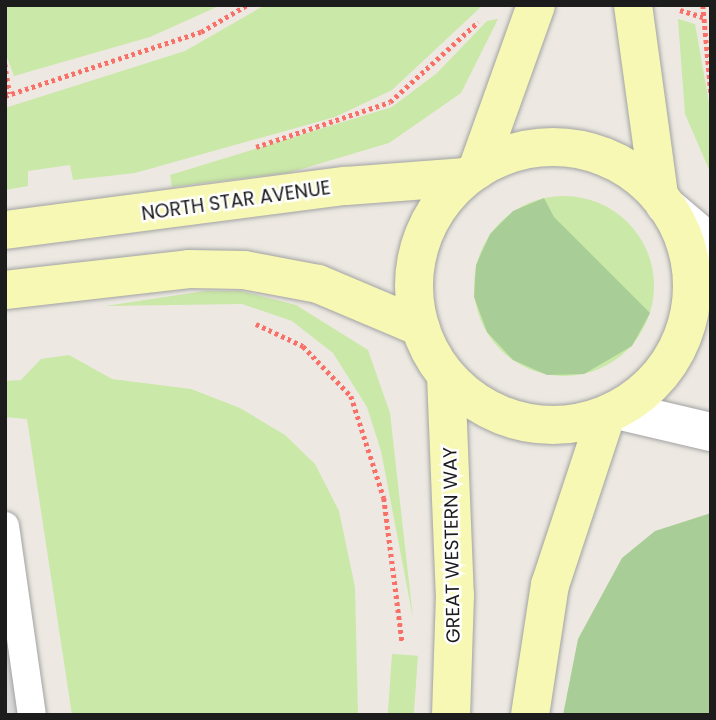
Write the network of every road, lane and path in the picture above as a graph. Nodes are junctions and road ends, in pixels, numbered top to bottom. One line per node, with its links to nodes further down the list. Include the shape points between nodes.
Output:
1 (247, 5): 8 (path, via 201,32)
2 (536, 5): 10 (main road)
3 (633, 5): 11 (main road)
4 (704, 5): 7 (path)
5 (486, 14): 9 (path, via 417,84 390,102)
6 (5, 64): 8 (path)
7 (711, 93)
8 (8, 95)
9 (251, 149)
10 (472, 173): 11 (main road, via 526,149 579,149 628,169); 12 (main road, NORTH STAR AVENUE); 16 (main road, via 436,210 421,243 414,287)
11 (662, 200): 13 (street); 18 (main road, via 690,262 689,318 661,375)
12 (5, 230)
13 (711, 244)
14 (5, 290): 16 (main road, via 189,269 244,270 330,288)
15 (252, 323): 21 (path, via 303,346 351,396 383,498)
16 (420, 327): 17 (main road)
17 (446, 375): 18 (main road, via 478,404 519,421 569,425); 23 (main road, GREAT WESTERN WAY, via 455,569)
18 (611, 413): 19 (street); 24 (main road, via 550,585)
19 (711, 432)
20 (5, 526): 22 (lane)
21 (402, 641)
22 (32, 715)
23 (451, 715)
24 (530, 715)

